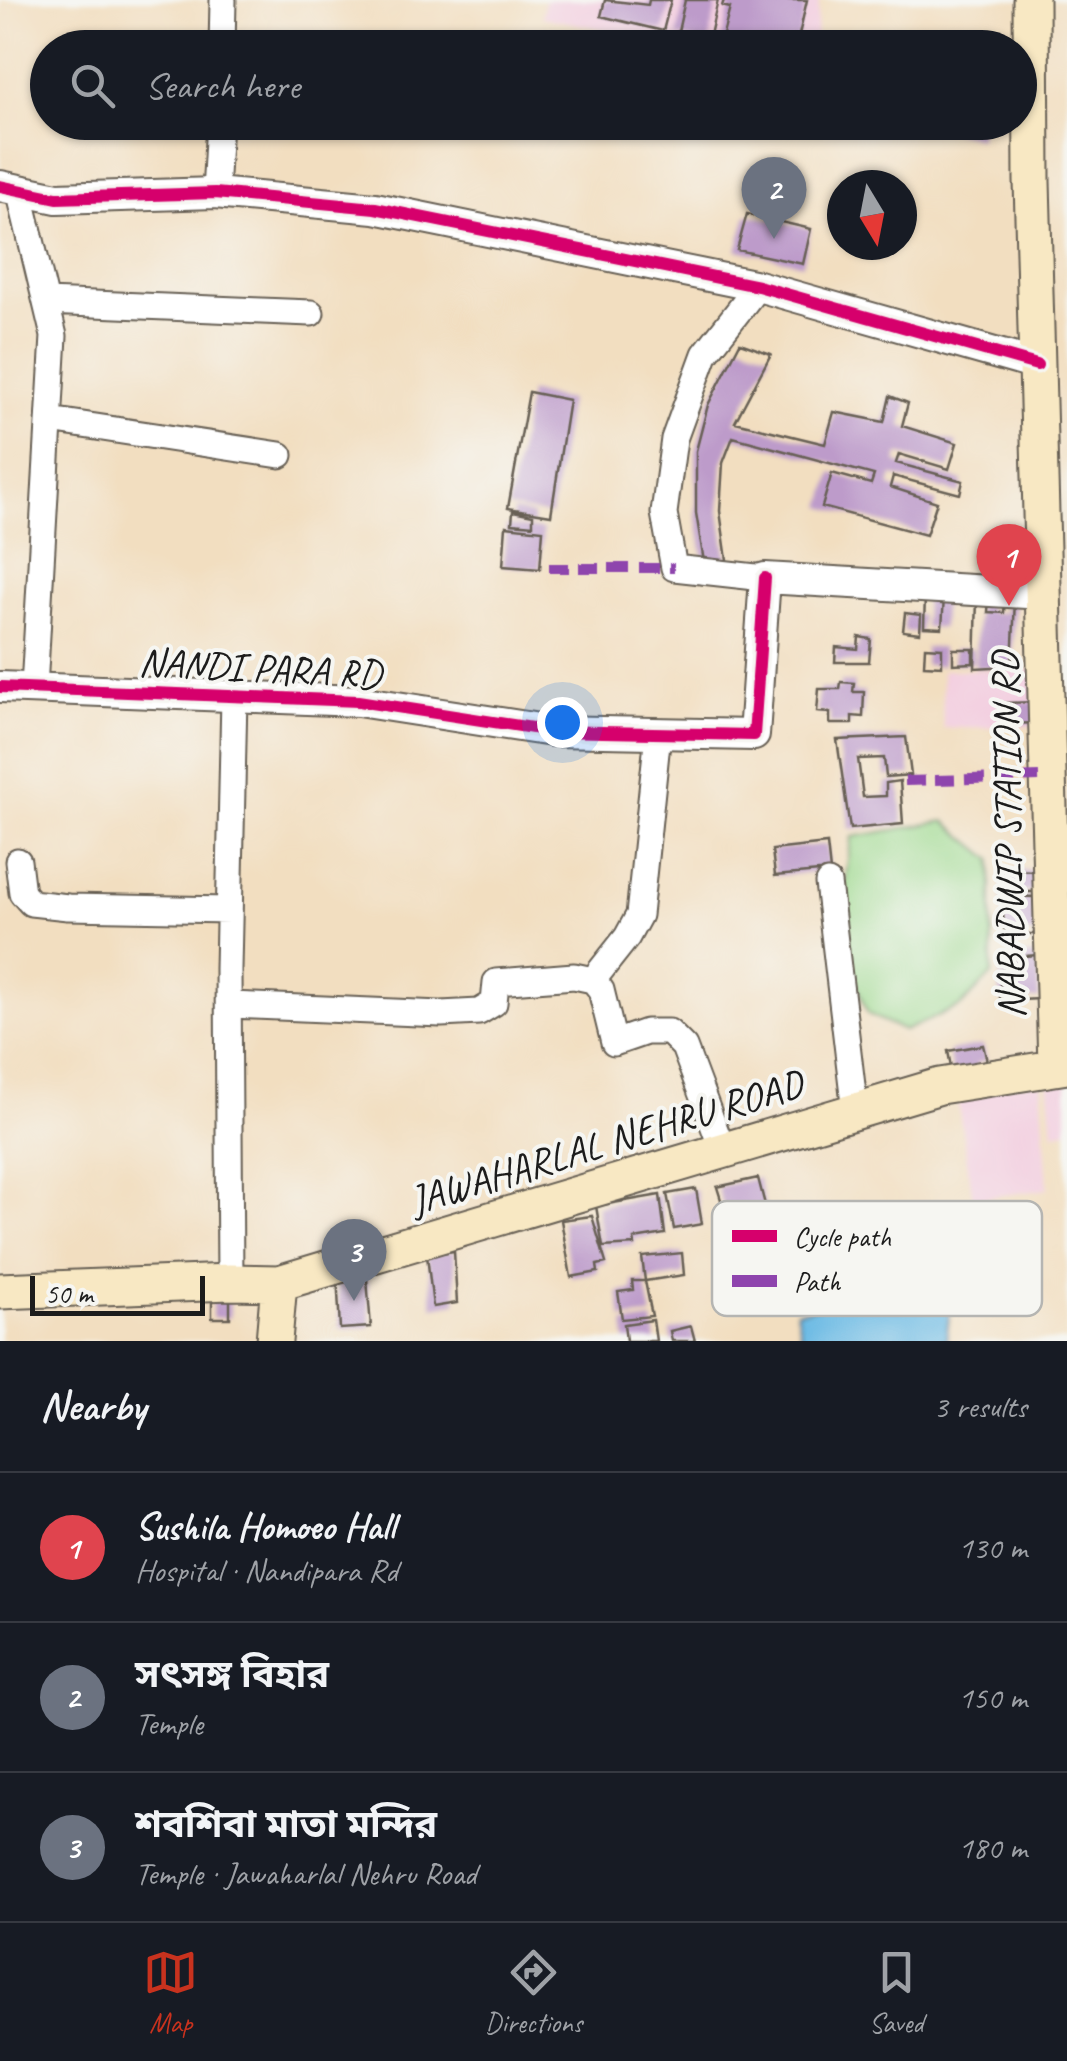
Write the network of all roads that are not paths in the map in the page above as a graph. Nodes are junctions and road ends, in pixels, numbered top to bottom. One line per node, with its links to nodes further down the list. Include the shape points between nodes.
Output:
1 (223, 0): 3 (street)
2 (1031, 0): 4 (main road, NABADWIP STATION RD)
3 (222, 30)
4 (1031, 30)
5 (218, 140): 8 (street)
6 (1033, 140): 12 (main road, NABADWIP STATION RD)
7 (9, 188): 8 (street, via 57,198); 10 (street)
8 (214, 194): 9 (street, via 375,208)
9 (758, 286): 12 (street); 15 (street, via 705,354 674,439 664,513 674,568)
10 (46, 302): 11 (street); 13 (street, via 54,336)
11 (311, 313)
12 (1037, 365): 16 (main road, NABADWIP STATION RD)
13 (50, 420): 14 (street); 18 (street)
14 (280, 455)
15 (766, 578): 16 (street); 20 (street, NANDI PARA RD, via 754,735)
16 (1044, 594): 26 (main road, NABADWIP STATION RD)
17 (0, 687): 18 (street, NANDI PARA RD)
18 (34, 688): 19 (street, NANDI PARA RD)
19 (234, 698): 20 (street, NANDI PARA RD, via 358,701 552,732); 23 (street)
20 (658, 733): 24 (street, via 639,914)
21 (18, 862): 23 (street, via 22,893 31,904)
22 (828, 883): 27 (street)
23 (229, 910): 25 (street)
24 (593, 980): 25 (street, via 496,982 494,1003 479,1012); 28 (street, via 602,990 614,1043 669,1032 684,1047)
25 (230, 1005): 29 (street)
26 (1061, 1067): 27 (main road, JAWAHARLAL NEHRU ROAD, via 940,1086)
27 (855, 1111): 28 (main road, JAWAHARLAL NEHRU ROAD)
28 (724, 1151): 30 (main road, JAWAHARLAL NEHRU ROAD)
29 (230, 1282): 30 (main road, JAWAHARLAL NEHRU ROAD); 31 (main road, JAWAHARLAL NEHRU ROAD)
30 (279, 1283): 32 (main road)
31 (0, 1291)
32 (274, 1341)

